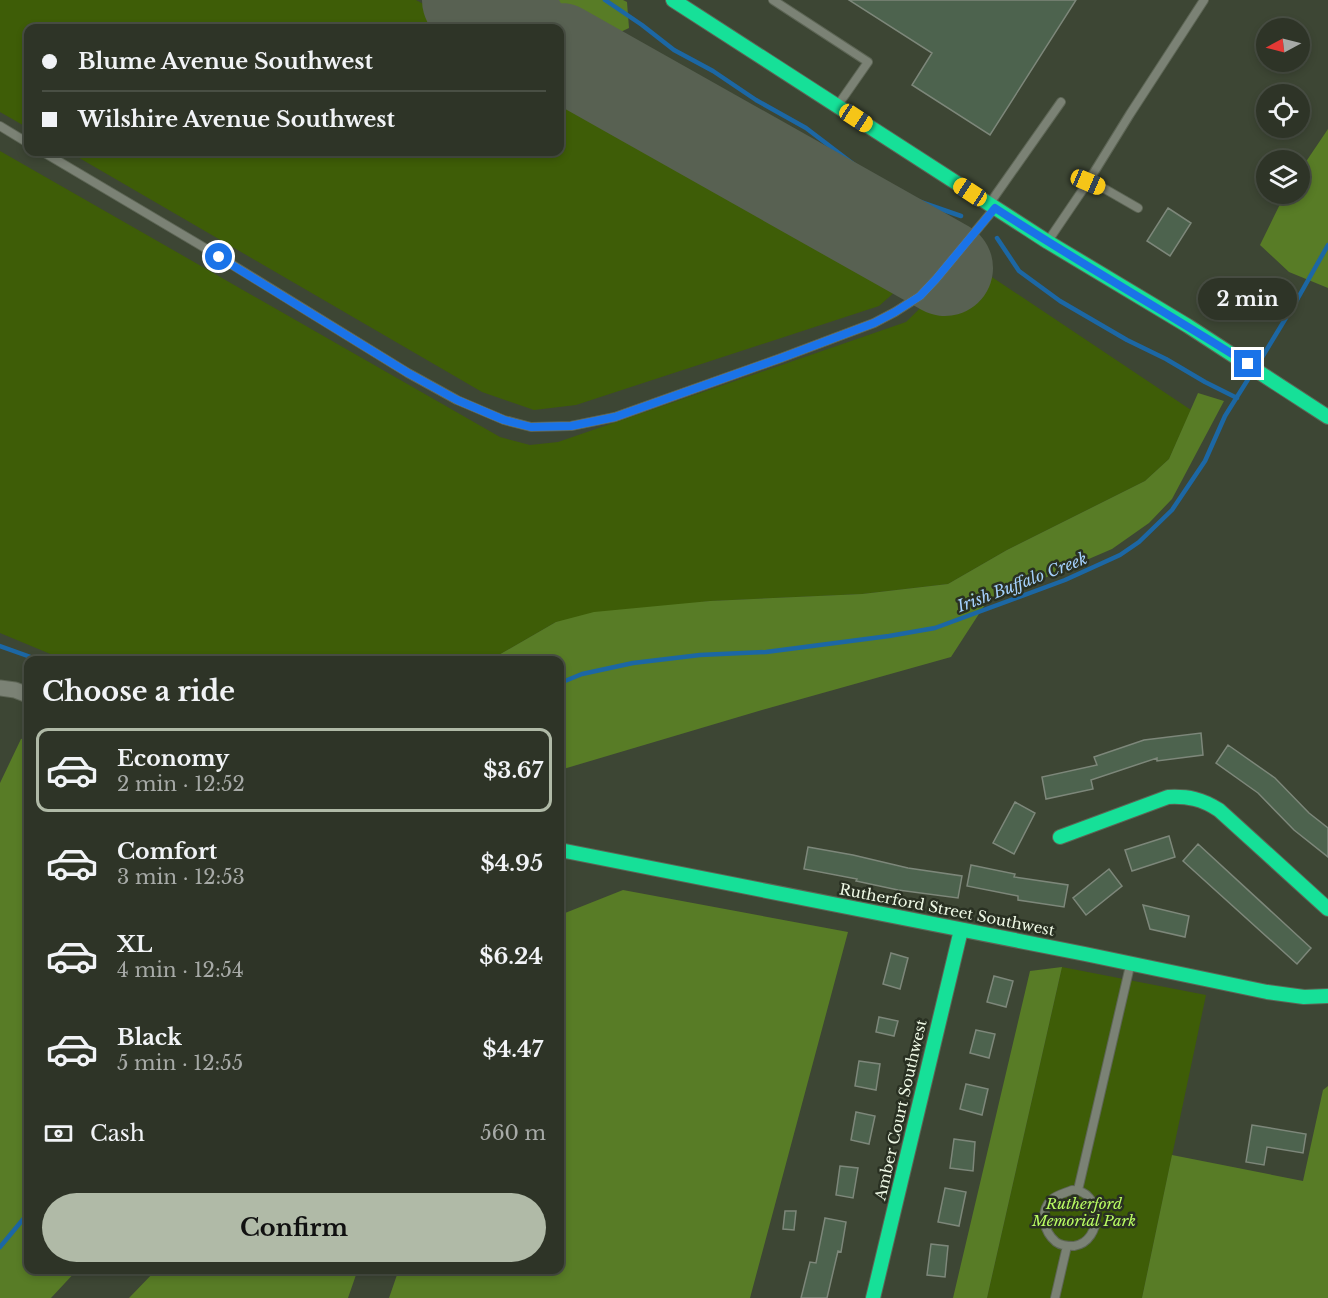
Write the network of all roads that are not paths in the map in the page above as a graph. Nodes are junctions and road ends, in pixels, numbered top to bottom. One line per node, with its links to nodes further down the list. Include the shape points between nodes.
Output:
1 (773, 0): 5 (lane, via 868,62)
2 (1204, 0): 9 (lane)
3 (675, 1): 5 (street)
4 (1061, 102): 10 (lane)
5 (837, 106): 10 (street)
6 (0, 126): 7 (lane)
7 (24, 141)
8 (50, 156): 10 (lane, via 408,373 457,400 531,427 571,426 615,417 874,323 920,296)
9 (1088, 182): 11 (lane); 12 (lane)
10 (992, 206): 12 (street)
11 (1138, 208)
12 (1048, 242): 13 (street)
13 (1328, 417)
14 (0, 688): 15 (street)
15 (24, 693)
16 (1060, 837): 18 (street, via 1168,797 1195,797 1219,810)
17 (564, 851): 19 (street, Rutherford Street Southwest)
18 (1328, 909)
19 (961, 930): 20 (street, Rutherford Street Southwest); 24 (street, Amber Court Southwest)
20 (1130, 964): 21 (street, Rutherford Street Southwest, via 1289,996); 22 (lane)
21 (1328, 996)
22 (1078, 1190): 23 (lane, via 1092,1201 1096,1226 1086,1240); 23 (lane, via 1051,1200 1045,1209 1048,1234)
23 (1067, 1246): 25 (lane)
24 (873, 1298)
25 (1054, 1298)

